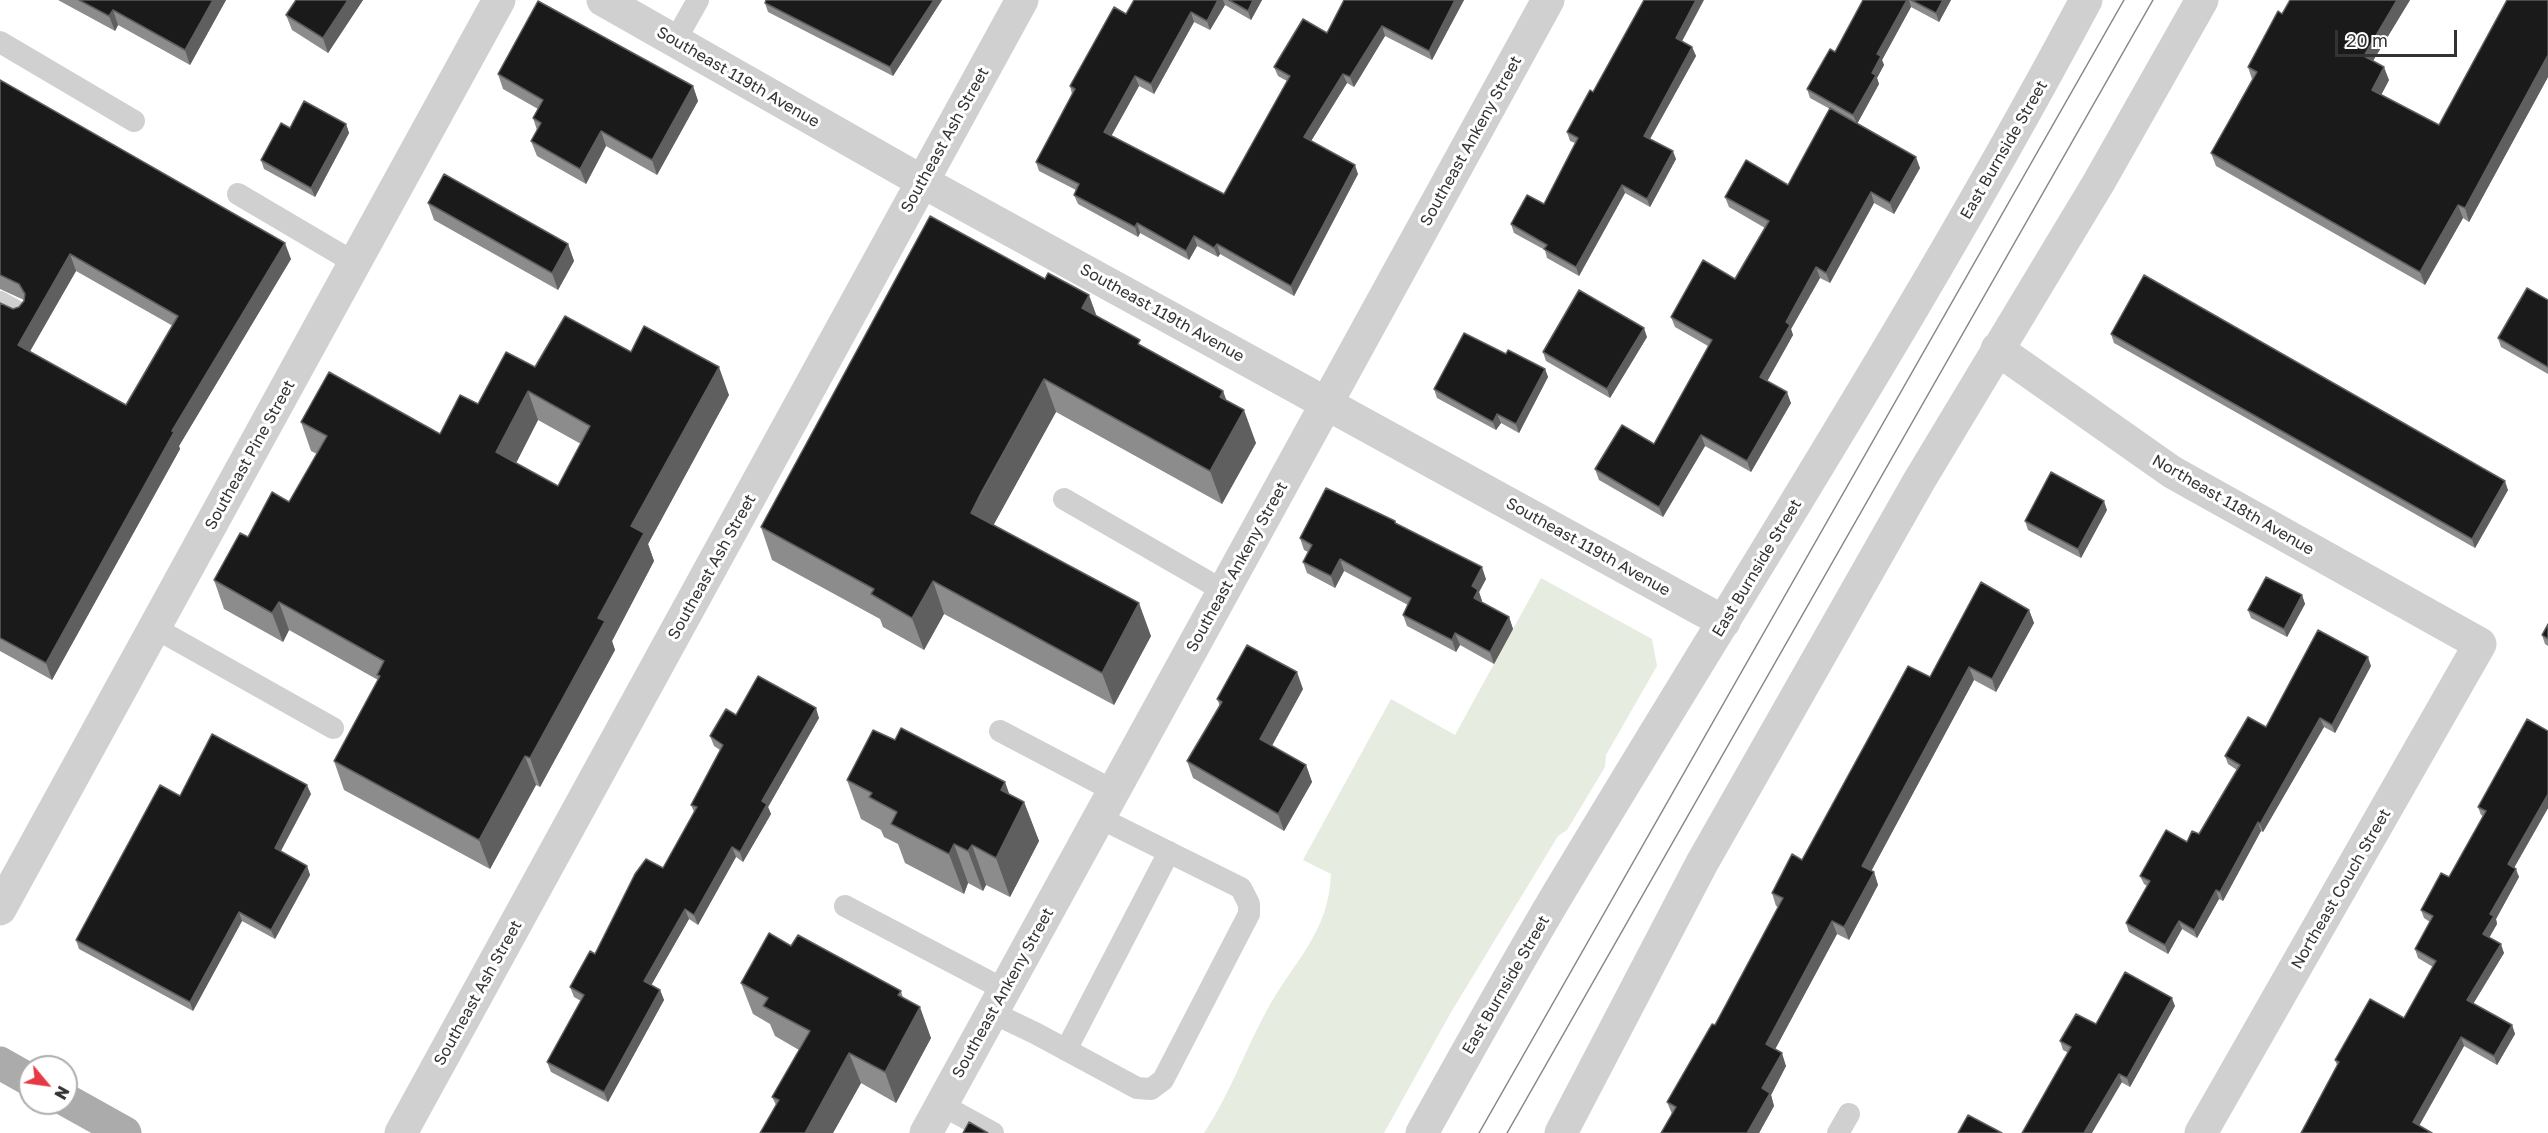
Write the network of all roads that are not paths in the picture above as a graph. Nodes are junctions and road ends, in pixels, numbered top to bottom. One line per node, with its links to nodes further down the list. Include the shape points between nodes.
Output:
1 (499, 0): 13 (street, Southeast Pine Street)
2 (603, 0): 8 (street, Southeast 119th Avenue)
3 (698, 0): 8 (lane)
4 (1022, 0): 11 (street, Southeast Ash Street)
5 (1548, 0): 15 (street, Southeast Ankeny Street)
6 (2086, 0): 18 (street, East Burnside Street, via 1880,365)
7 (2202, 0): 14 (street, via 2099,182)
8 (675, 41): 11 (street, Southeast 119th Avenue)
9 (0, 42): 10 (lane)
10 (134, 121)
11 (923, 182): 15 (street, Southeast 119th Avenue); 34 (street, Southeast Ash Street)
12 (238, 194): 13 (lane)
13 (355, 263): 19 (street, Southeast Pine Street)
14 (1997, 349): 20 (street, Northeast 118th Avenue, via 2172,472); 38 (street, via 1702,863)
15 (1327, 404): 17 (street, Southeast Ankeny Street); 18 (street, Southeast 119th Avenue)
16 (1064, 499): 17 (lane)
17 (1224, 591): 23 (street, Southeast Ankeny Street)
18 (1724, 622): 37 (street, East Burnside Street, via 1558,894)
19 (155, 628): 21 (lane); 26 (street, Southeast Pine Street)
20 (2480, 644): 39 (street, Northeast Couch Street)
21 (333, 728)
22 (1000, 731): 23 (lane)
23 (1107, 804): 24 (lane); 27 (street, Southeast Ankeny Street)
24 (1169, 852): 28 (lane); 28 (lane, via 1241,888 1249,914 1163,1080 1151,1089 1137,1088)
25 (845, 906): 27 (lane)
26 (0, 909)
27 (999, 1002): 28 (lane); 31 (street, Southeast Ankeny Street)
28 (1066, 1050)
29 (0, 1063): 30 (main road)
30 (18, 1073)
31 (942, 1105): 35 (street, Southeast Ankeny Street); 36 (lane)
32 (78, 1107): 33 (main road)
33 (125, 1133)
34 (401, 1133)
35 (926, 1133)
36 (993, 1133)
37 (1422, 1133)
38 (1561, 1133)
39 (2201, 1133)

